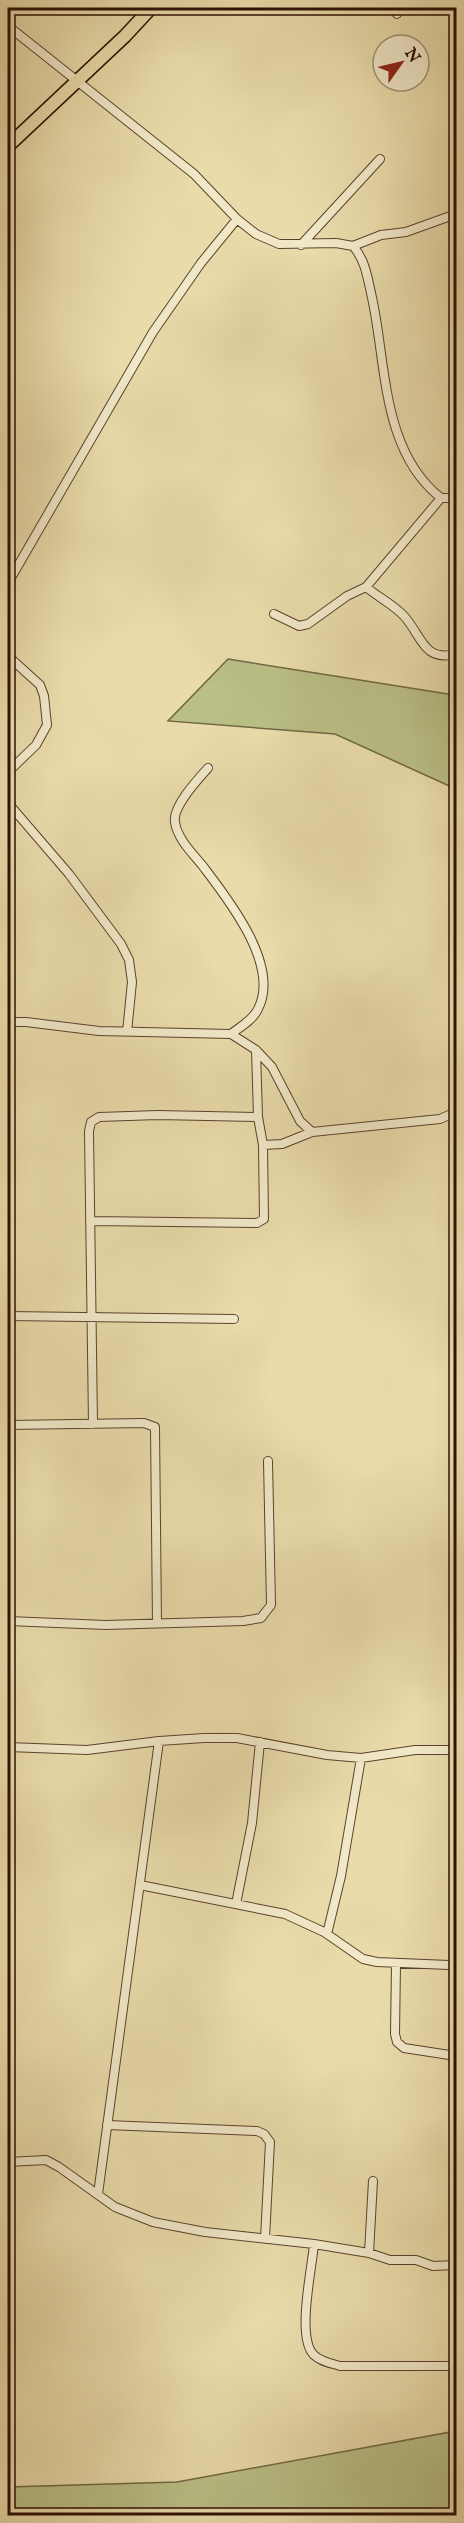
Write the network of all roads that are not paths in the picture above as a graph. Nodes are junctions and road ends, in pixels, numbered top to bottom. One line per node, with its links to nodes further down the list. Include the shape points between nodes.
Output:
1 (151, 8): 3 (main road)
2 (8, 26): 3 (street)
3 (78, 81): 4 (main road); 7 (street, via 194,174)
4 (8, 146)
5 (380, 159): 8 (street)
6 (456, 214): 9 (street)
7 (237, 219): 8 (street, via 255,234 279,244); 12 (street, via 153,332)
8 (301, 245): 9 (street)
9 (353, 246): 10 (street, via 363,258 368,279 395,423 413,466)
10 (441, 498): 11 (street); 13 (street)
11 (456, 498)
12 (8, 584)
13 (366, 587): 14 (street, via 308,624 298,626); 15 (street, via 404,616 428,650 439,656)
14 (274, 614)
15 (456, 654)
16 (8, 656): 18 (street, via 39,685 47,725 36,745)
17 (208, 768): 22 (street, via 190,789 175,822 183,841 249,934 260,963 263,988 258,1009)
18 (8, 772)
19 (8, 803): 21 (street, via 69,873 122,944 132,982)
20 (8, 1022): 21 (street)
21 (127, 1032): 22 (street)
22 (231, 1034): 23 (street)
23 (256, 1050): 25 (street); 26 (street, via 272,1067 296,1114)
24 (456, 1112): 26 (street, via 440,1119)
25 (258, 1117): 27 (street); 28 (street, via 99,1117 91,1122 89,1131)
26 (312, 1132): 27 (street, via 282,1144)
27 (263, 1145): 28 (street, via 264,1219 257,1223)
28 (90, 1221): 30 (street)
29 (8, 1317): 30 (street)
30 (90, 1317): 31 (street); 32 (street)
31 (234, 1318)
32 (93, 1424): 33 (street); 36 (street, via 144,1424 156,1430)
33 (8, 1425)
34 (268, 1461): 36 (street, via 271,1605 261,1618 243,1621)
35 (8, 1621): 36 (street)
36 (157, 1623)
37 (159, 1741): 38 (street, via 237,1738); 39 (street, via 87,1750); 42 (street)
38 (260, 1742): 41 (street); 43 (street, via 252,1823)
39 (8, 1747)
40 (456, 1750): 41 (street, via 415,1750)
41 (361, 1758): 44 (street)
42 (140, 1885): 43 (street); 48 (street)
43 (236, 1904): 44 (street, via 285,1914)
44 (327, 1934): 46 (street, via 363,1959)
45 (456, 1962): 46 (street)
46 (396, 1964): 47 (street, via 398,2042 404,2048)
47 (456, 2056)
48 (108, 2125): 51 (street); 52 (street, via 264,2134 270,2142)
49 (8, 2162): 51 (street, via 46,2160)
50 (373, 2181): 54 (street)
51 (98, 2194): 52 (street, via 153,2222)
52 (265, 2238): 53 (street)
53 (314, 2244): 54 (street); 56 (street, via 304,2326 306,2343 313,2354 340,2366)
54 (369, 2253): 55 (street, via 390,2260)
55 (456, 2265)
56 (456, 2366)

